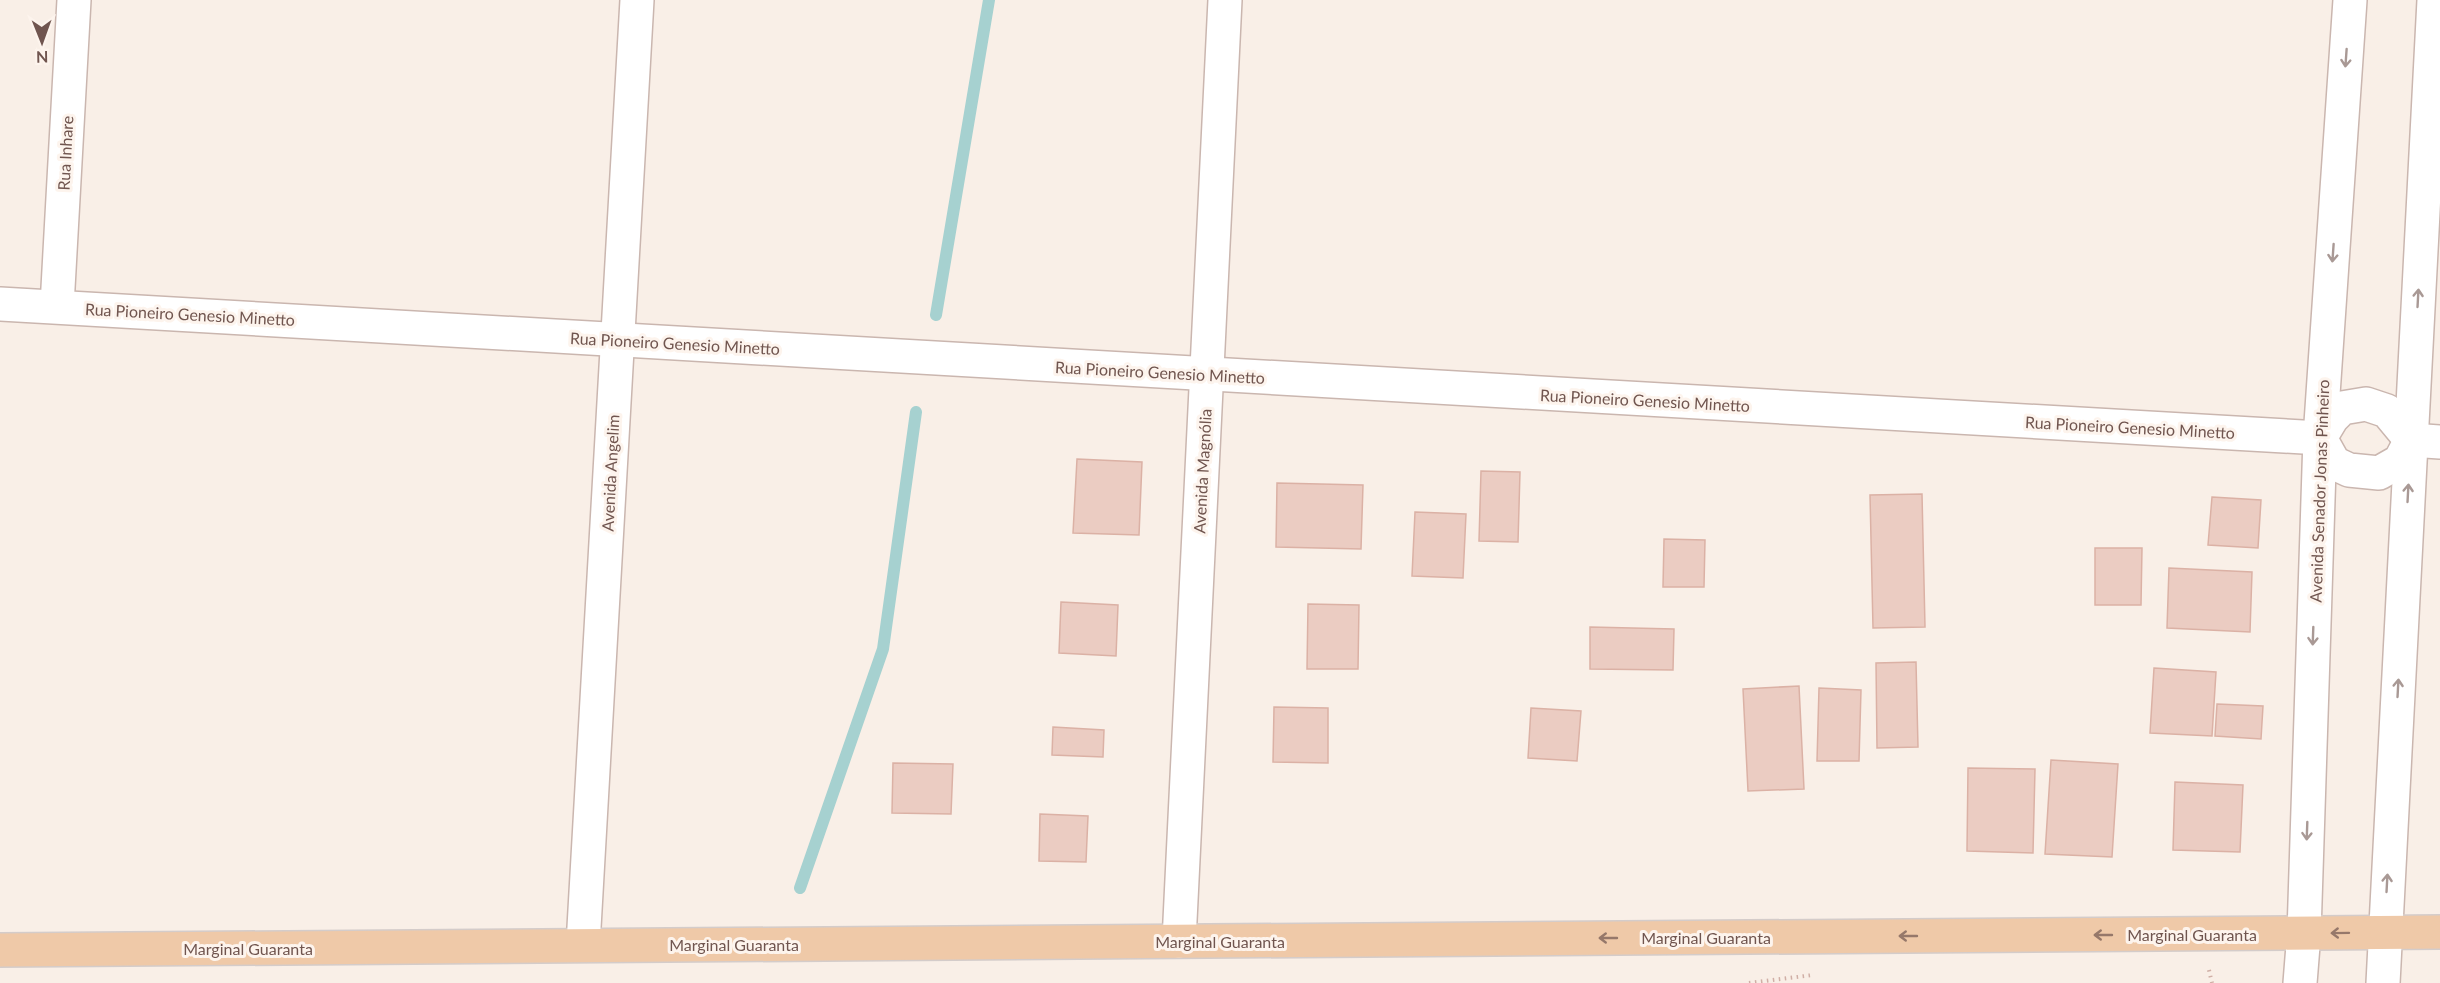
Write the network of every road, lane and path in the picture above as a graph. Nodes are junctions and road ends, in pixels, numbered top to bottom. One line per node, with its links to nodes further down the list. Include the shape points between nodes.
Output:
1 (74, 0): 7 (street, Rua Inhare)
2 (637, 0): 8 (street, Avenida Angelim)
3 (1225, 0): 9 (street, Avenida Magnólia)
4 (2350, 0): 10 (street, Avenida Senador Jonas Pinheiro, one-way to 10)
5 (2434, 0): 11 (street, one-way to 5)
6 (0, 304): 7 (street, Rua Pioneiro Genesio Minetto)
7 (57, 306): 8 (street, Rua Pioneiro Genesio Minetto)
8 (618, 340): 9 (street, Rua Pioneiro Genesio Minetto); 16 (street, Avenida Angelim)
9 (1207, 375): 10 (street, Rua Pioneiro Genesio Minetto); 15 (street, Avenida Magnólia)
10 (2320, 438): 11 (street, via 2334,463 2349,470 2379,473); 11 (street, via 2342,408 2366,404 2387,411); 13 (street, Avenida Senador Jonas Pinheiro, one-way to 13)
11 (2425, 441): 14 (street, one-way to 11)
12 (2440, 932): 14 (main road, Marginal Guaranta)
13 (2304, 933): 14 (main road, Marginal Guaranta, one-way to 13); 15 (main road, Marginal Guaranta, one-way to 15); 18 (street, Avenida Senador Jonas Pinheiro)
14 (2385, 933): 19 (street)
15 (1179, 941): 16 (main road, Marginal Guaranta)
16 (583, 945): 17 (main road, Marginal Guaranta)
17 (0, 950)
18 (2300, 983)
19 (2383, 983)

